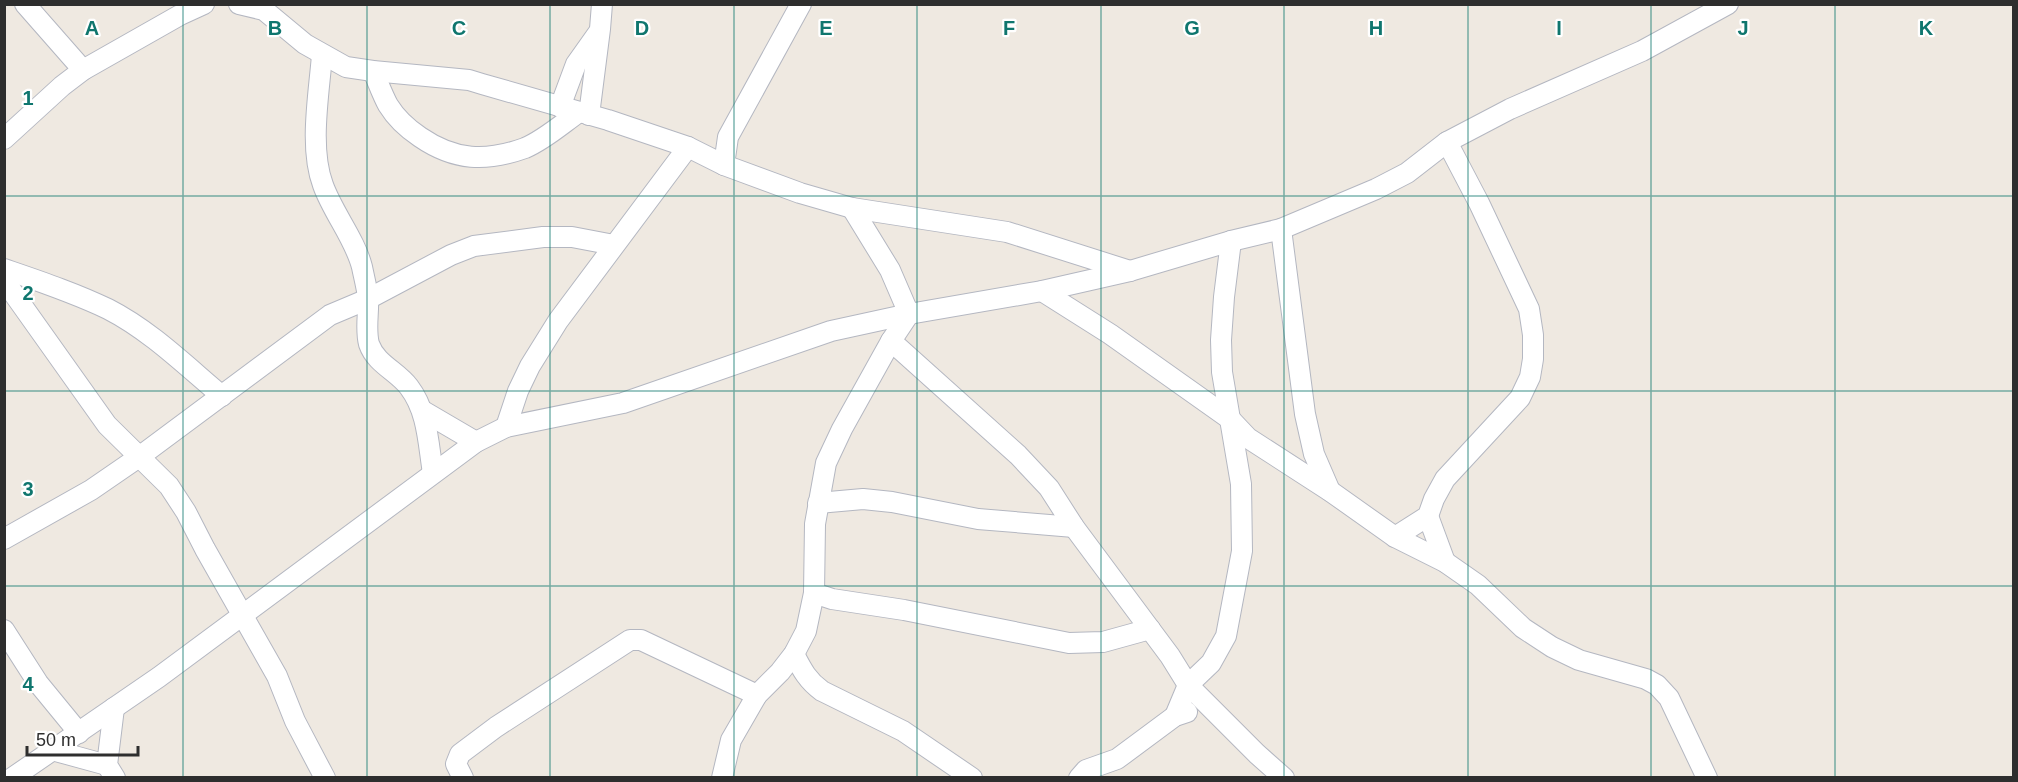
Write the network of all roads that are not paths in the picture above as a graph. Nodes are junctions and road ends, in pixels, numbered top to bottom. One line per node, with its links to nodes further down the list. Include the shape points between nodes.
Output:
1 (25, 4): 9 (street)
2 (204, 4): 9 (street)
3 (602, 4): 7 (street)
4 (801, 4): 15 (street, via 728,137)
5 (1728, 4): 13 (street, via 1642,51 1510,109)
6 (255, 6): 8 (street)
7 (600, 29): 11 (street); 11 (street, via 576,64)
8 (322, 54): 10 (street, via 346,67); 24 (street, via 316,166 332,209 357,254)
9 (83, 70): 12 (street)
10 (373, 71): 11 (street, via 469,80); 11 (street, via 389,106 406,128 452,155 495,156 526,147)
11 (576, 111): 14 (street)
12 (4, 139)
13 (1448, 142): 17 (street, via 1407,173); 36 (street, via 1529,309 1533,360 1520,398 1445,479)
14 (688, 147): 15 (street); 19 (street)
15 (724, 165): 16 (street)
16 (852, 208): 21 (street, via 1007,232); 25 (street, via 890,270)
17 (1281, 229): 18 (street); 34 (street, via 1305,414 1314,454)
18 (1231, 241): 21 (street); 29 (street, via 1221,340)
19 (614, 246): 24 (street, via 572,237 543,237 474,246); 30 (street, via 530,366)
20 (4, 269): 27 (street, via 108,309 172,353)
21 (1130, 271): 23 (street)
22 (4, 280): 32 (street, via 107,425)
23 (1042, 291): 25 (street); 29 (street)
24 (368, 299): 27 (street, via 330,315); 28 (street, via 369,344 376,357 408,385)
25 (909, 314): 26 (street); 30 (street, via 831,331 623,403)
26 (891, 341): 35 (street, via 826,463); 37 (street, via 1018,455 1049,488)
27 (222, 396): 32 (street)
28 (423, 411): 31 (street); 33 (street)
29 (1230, 419): 34 (street, via 1248,438); 46 (street, via 1241,484 1242,552 1226,636 1211,663)
30 (506, 427): 31 (street)
31 (476, 442): 33 (street)
32 (139, 457): 39 (street, via 91,490); 42 (street, via 169,486)
33 (433, 473): 42 (street)
34 (1330, 491): 38 (street)
35 (818, 504): 37 (street, via 862,499 978,519); 41 (street, via 813,546)
36 (1428, 516): 38 (street); 40 (street)
37 (1074, 527): 43 (street)
38 (1395, 537): 40 (street)
39 (4, 539)
40 (1445, 562): 61 (street, via 1478,585 1523,628 1552,647 1579,660 1657,685 1669,698)
41 (814, 593): 43 (street, via 1069,643 1103,642); 45 (street, via 806,631)
42 (243, 616): 49 (street); 55 (street, via 277,676 295,721)
43 (1150, 629): 46 (street)
44 (4, 630): 51 (street, via 38,683)
45 (794, 654): 47 (street); 58 (street, via 804,674 822,691 903,732)
46 (1188, 685): 48 (street); 50 (street)
47 (757, 695): 56 (street, via 642,639 630,640 460,754 456,764); 57 (street, via 731,740)
48 (1206, 705): 50 (street); 60 (street)
49 (114, 708): 51 (street); 53 (street)
50 (1174, 716): 59 (street, via 1117,759 1086,770)
51 (79, 733): 52 (street)
52 (52, 750): 53 (street); 54 (street)
53 (111, 771)
54 (12, 777)
55 (325, 777)
56 (463, 777)
57 (723, 777)
58 (972, 777)
59 (1078, 777)
60 (1284, 777)
61 (1707, 777)

